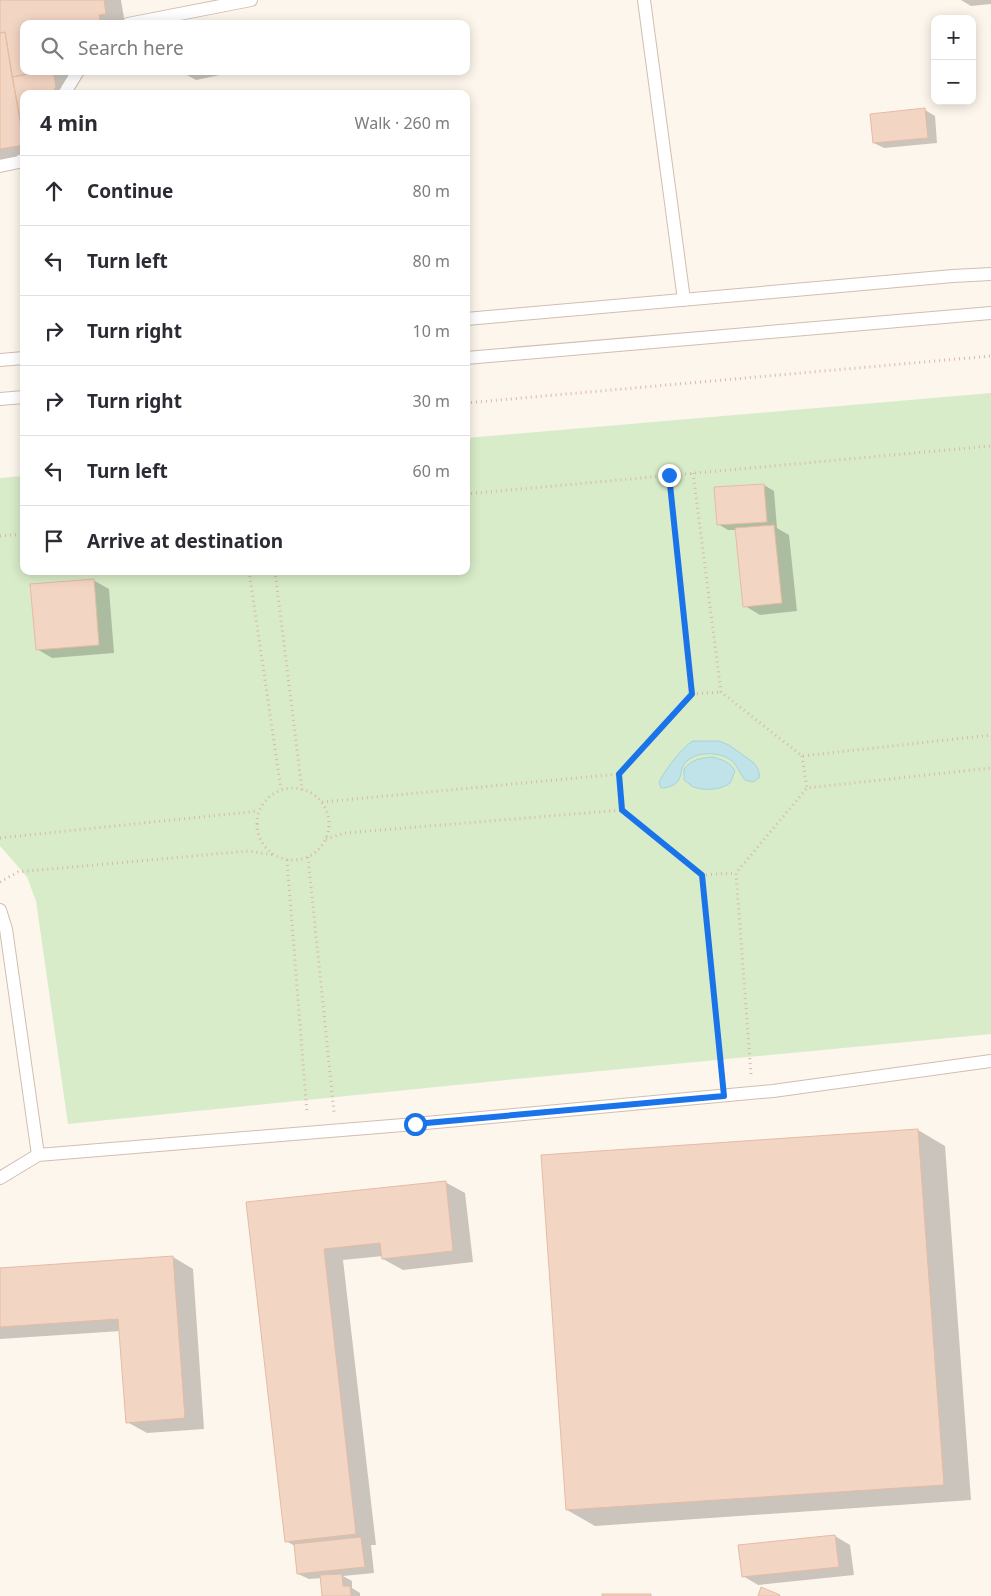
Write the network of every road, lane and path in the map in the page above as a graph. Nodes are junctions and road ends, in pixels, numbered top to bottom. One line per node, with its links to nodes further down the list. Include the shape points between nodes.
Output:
1 (251, 0): 3 (lane)
2 (644, 0): 9 (lane)
3 (148, 20)
4 (76, 75): 5 (lane)
5 (66, 90)
6 (20, 161): 7 (lane)
7 (0, 166)
8 (991, 274): 9 (lane)
9 (684, 300): 11 (lane)
10 (991, 313): 14 (lane)
11 (470, 319)
12 (991, 356): 18 (path)
13 (20, 358): 15 (lane)
14 (470, 358)
15 (0, 360)
16 (20, 397): 17 (lane)
17 (0, 399)
18 (470, 403)
19 (991, 446): 20 (path)
20 (693, 473): 21 (path); 27 (path)
21 (669, 475): 22 (path); 28 (path)
22 (470, 494)
23 (20, 534): 24 (path)
24 (0, 536)
25 (250, 575): 34 (path)
26 (275, 575): 35 (path)
27 (720, 692): 28 (path); 30 (path)
28 (692, 694): 32 (path)
29 (991, 736): 30 (path)
30 (802, 756): 33 (path)
31 (991, 768): 33 (path)
32 (619, 774): 36 (path); 37 (path)
33 (807, 788): 44 (path)
34 (281, 789): 35 (path, via 294,787); 38 (path, via 264,800)
35 (302, 790): 36 (path, via 312,792)
36 (322, 802): 40 (path, via 328,814)
37 (622, 810): 40 (path, via 345,833); 45 (path)
38 (258, 811): 39 (path); 41 (path, via 257,831 264,847)
39 (0, 838)
40 (326, 839): 42 (path, via 319,850)
41 (274, 855): 43 (path); 46 (path, via 248,851 18,872)
42 (308, 857): 43 (path); 51 (path)
43 (287, 860): 52 (path)
44 (736, 873): 45 (path); 49 (path)
45 (702, 875): 50 (path)
46 (0, 882)
47 (0, 910): 53 (lane, via 6,929)
48 (991, 1061): 49 (lane)
49 (752, 1093): 50 (lane)
50 (724, 1096): 51 (lane)
51 (336, 1131): 52 (lane)
52 (308, 1133): 53 (lane)
53 (38, 1155): 54 (lane)
54 (0, 1178)

